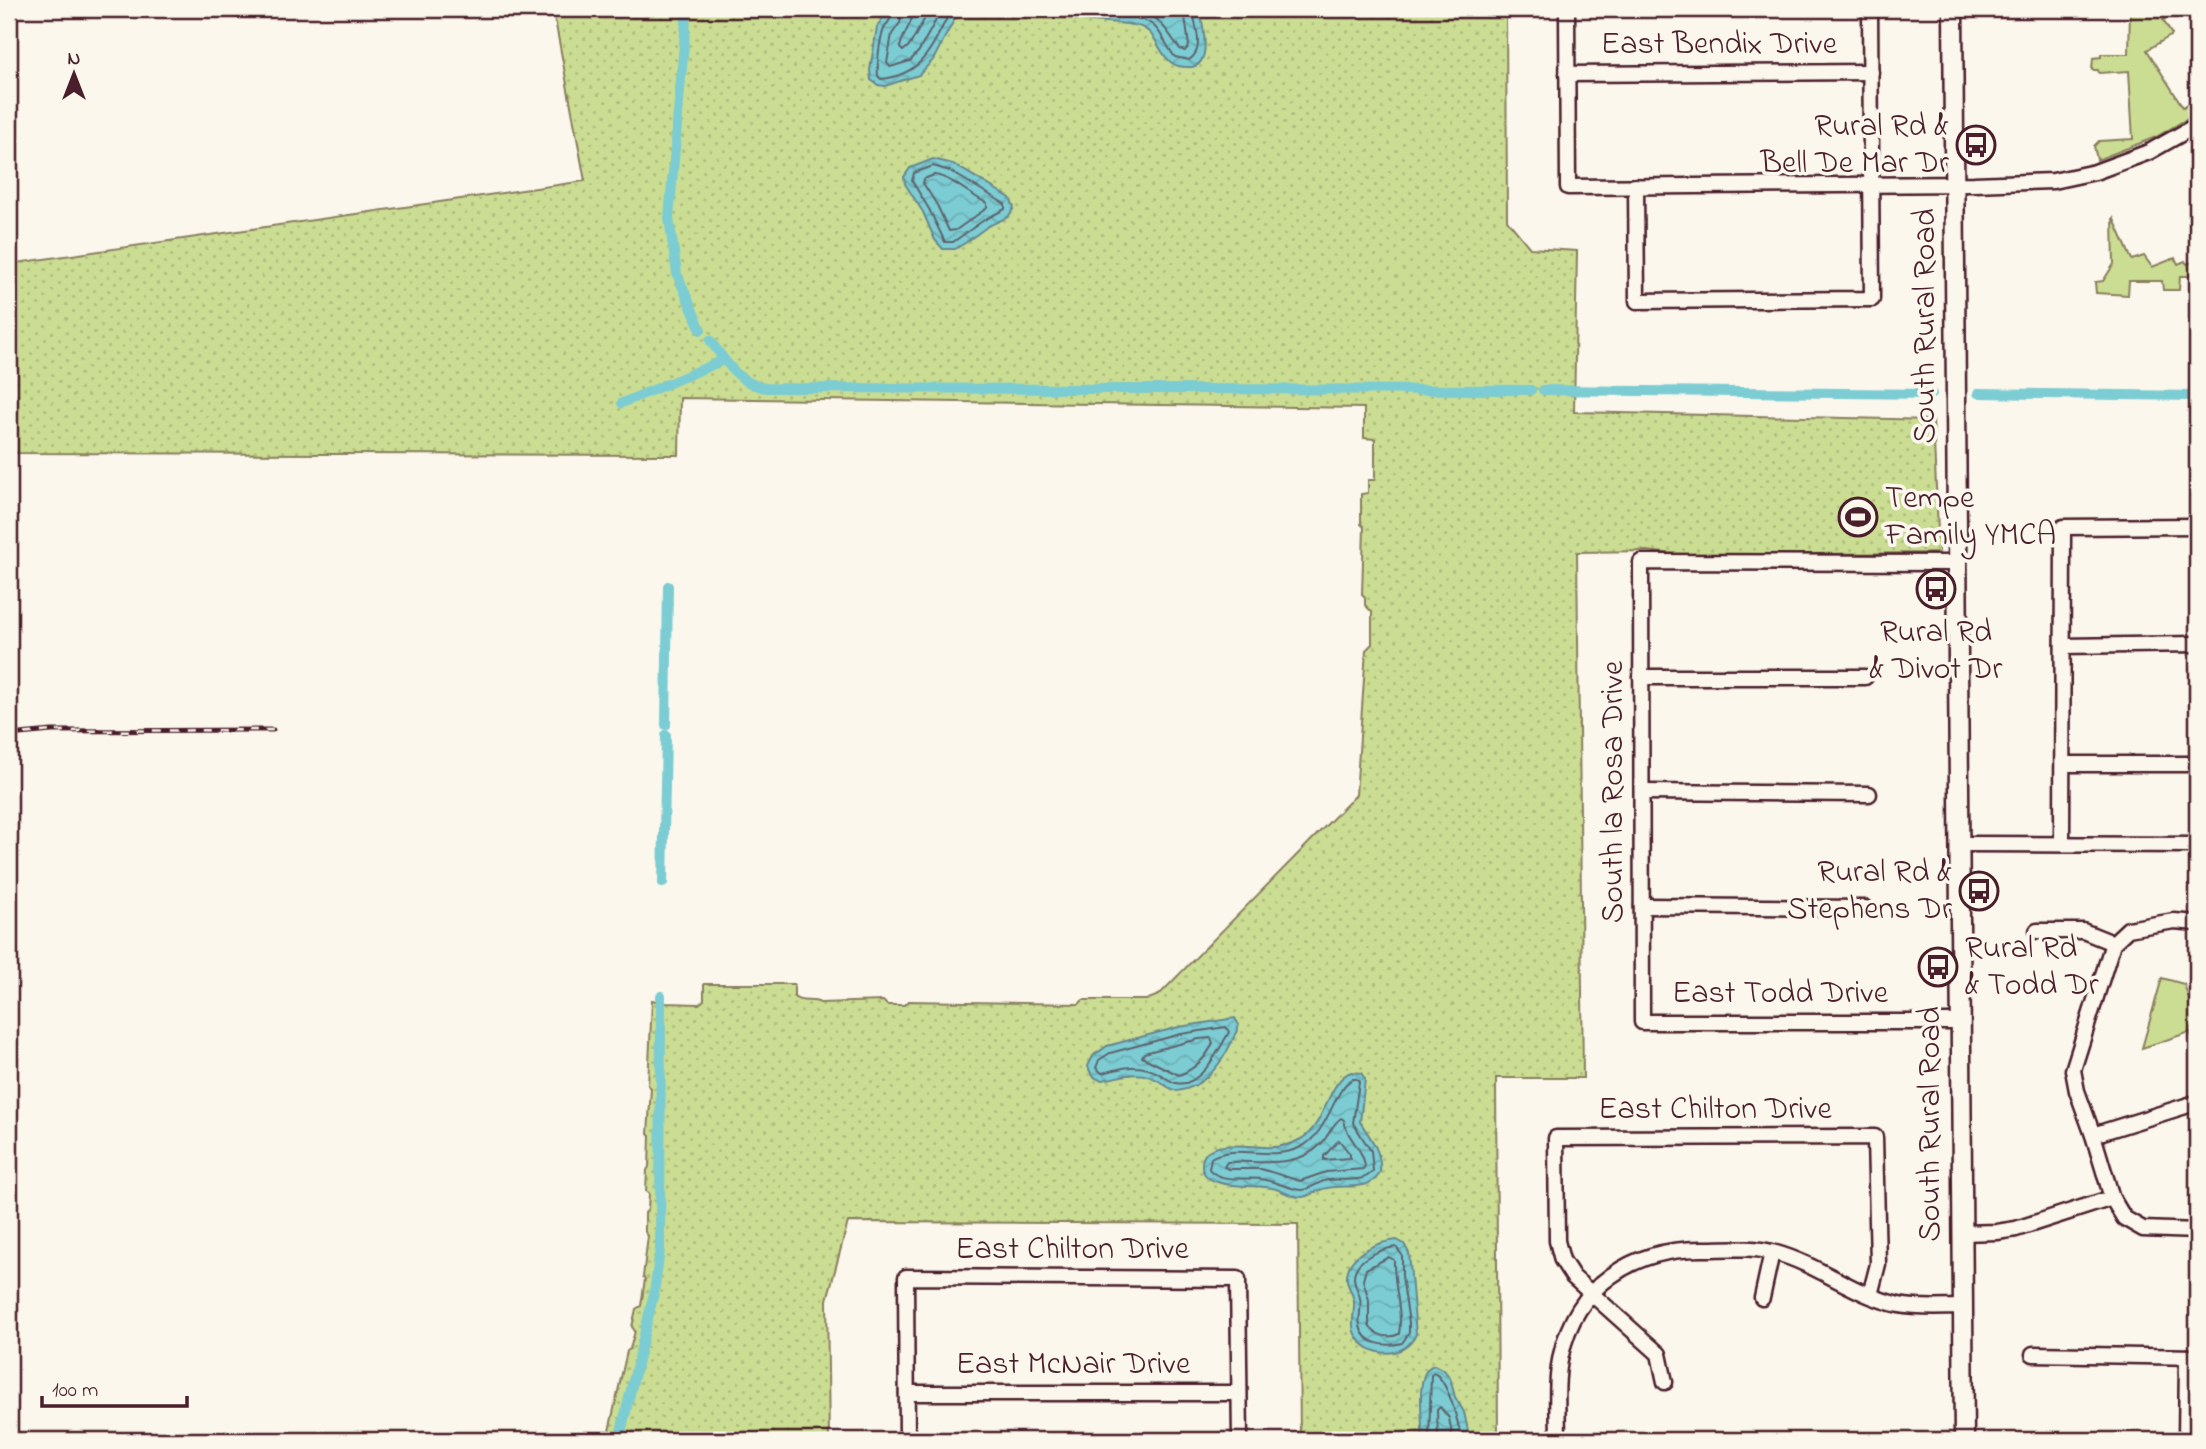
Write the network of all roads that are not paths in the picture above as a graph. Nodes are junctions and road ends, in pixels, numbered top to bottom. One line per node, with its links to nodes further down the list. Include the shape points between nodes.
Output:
1 (1567, 9): 5 (street)
2 (1870, 9): 4 (street)
3 (1953, 9): 8 (main road, South Rural Road)
4 (1871, 72): 5 (street, East Bendix Drive); 7 (street)
5 (1567, 74): 9 (street, via 1568,187)
6 (2197, 125): 8 (street, via 2149,152 2095,172 2031,183)
7 (1871, 184): 8 (street); 9 (street); 9 (street, via 1872,299 1637,301)
8 (1954, 184): 11 (main road, South Rural Road)
9 (1636, 186)
10 (2197, 526): 13 (street, via 2063,527)
11 (1957, 563): 14 (street, South la Rosa Drive, via 1641,562); 20 (main road, South Rural Road)
12 (2197, 645): 13 (street)
13 (2063, 646): 16 (street)
14 (1641, 677): 15 (street); 18 (street, South la Rosa Drive)
15 (1865, 677)
16 (2063, 764): 17 (street); 21 (street)
17 (2197, 764)
18 (1642, 792): 19 (street); 23 (street, South la Rosa Drive)
19 (1869, 794)
20 (1959, 844): 21 (street); 29 (main road, South Rural Road)
21 (2062, 844): 22 (street)
22 (2197, 845)
23 (1642, 906): 24 (street); 28 (street, South la Rosa Drive)
24 (1865, 908)
25 (2197, 923): 27 (street, via 2174,921 2128,929)
26 (2037, 931): 27 (street, via 2083,931)
27 (2113, 943): 31 (street, via 2073,1070)
28 (1642, 1022): 29 (street, East Todd Drive)
29 (1960, 1022): 34 (main road, South Rural Road)
30 (2192, 1104): 31 (street)
31 (2094, 1135): 32 (street)
32 (2112, 1198): 33 (street, via 2123,1218 2143,1229); 34 (street, via 2016,1229)
33 (2197, 1231)
34 (1961, 1233): 39 (main road, South Rural Road)
35 (1772, 1252): 36 (street, via 1677,1249 1650,1255 1620,1268); 37 (street, via 1800,1260); 38 (street)
36 (1591, 1294): 37 (street, East Chilton Drive, via 1573,1278 1557,1241 1556,1139 1875,1137 1878,1264); 42 (street, via 1659,1354); 47 (street, via 1572,1322 1561,1353)
37 (1870, 1295): 39 (street, via 1901,1305)
38 (1762, 1298)
39 (1963, 1307): 48 (main road, South Rural Road)
40 (2034, 1354): 41 (street)
41 (2192, 1357): 49 (street)
42 (1665, 1382)
43 (907, 1393): 44 (street, East McNair Drive); 44 (street, East Chilton Drive, via 906,1278 1238,1279); 45 (street)
44 (1240, 1393): 46 (street)
45 (907, 1440)
46 (1240, 1440)
47 (1558, 1440)
48 (1964, 1440)
49 (2186, 1440)

